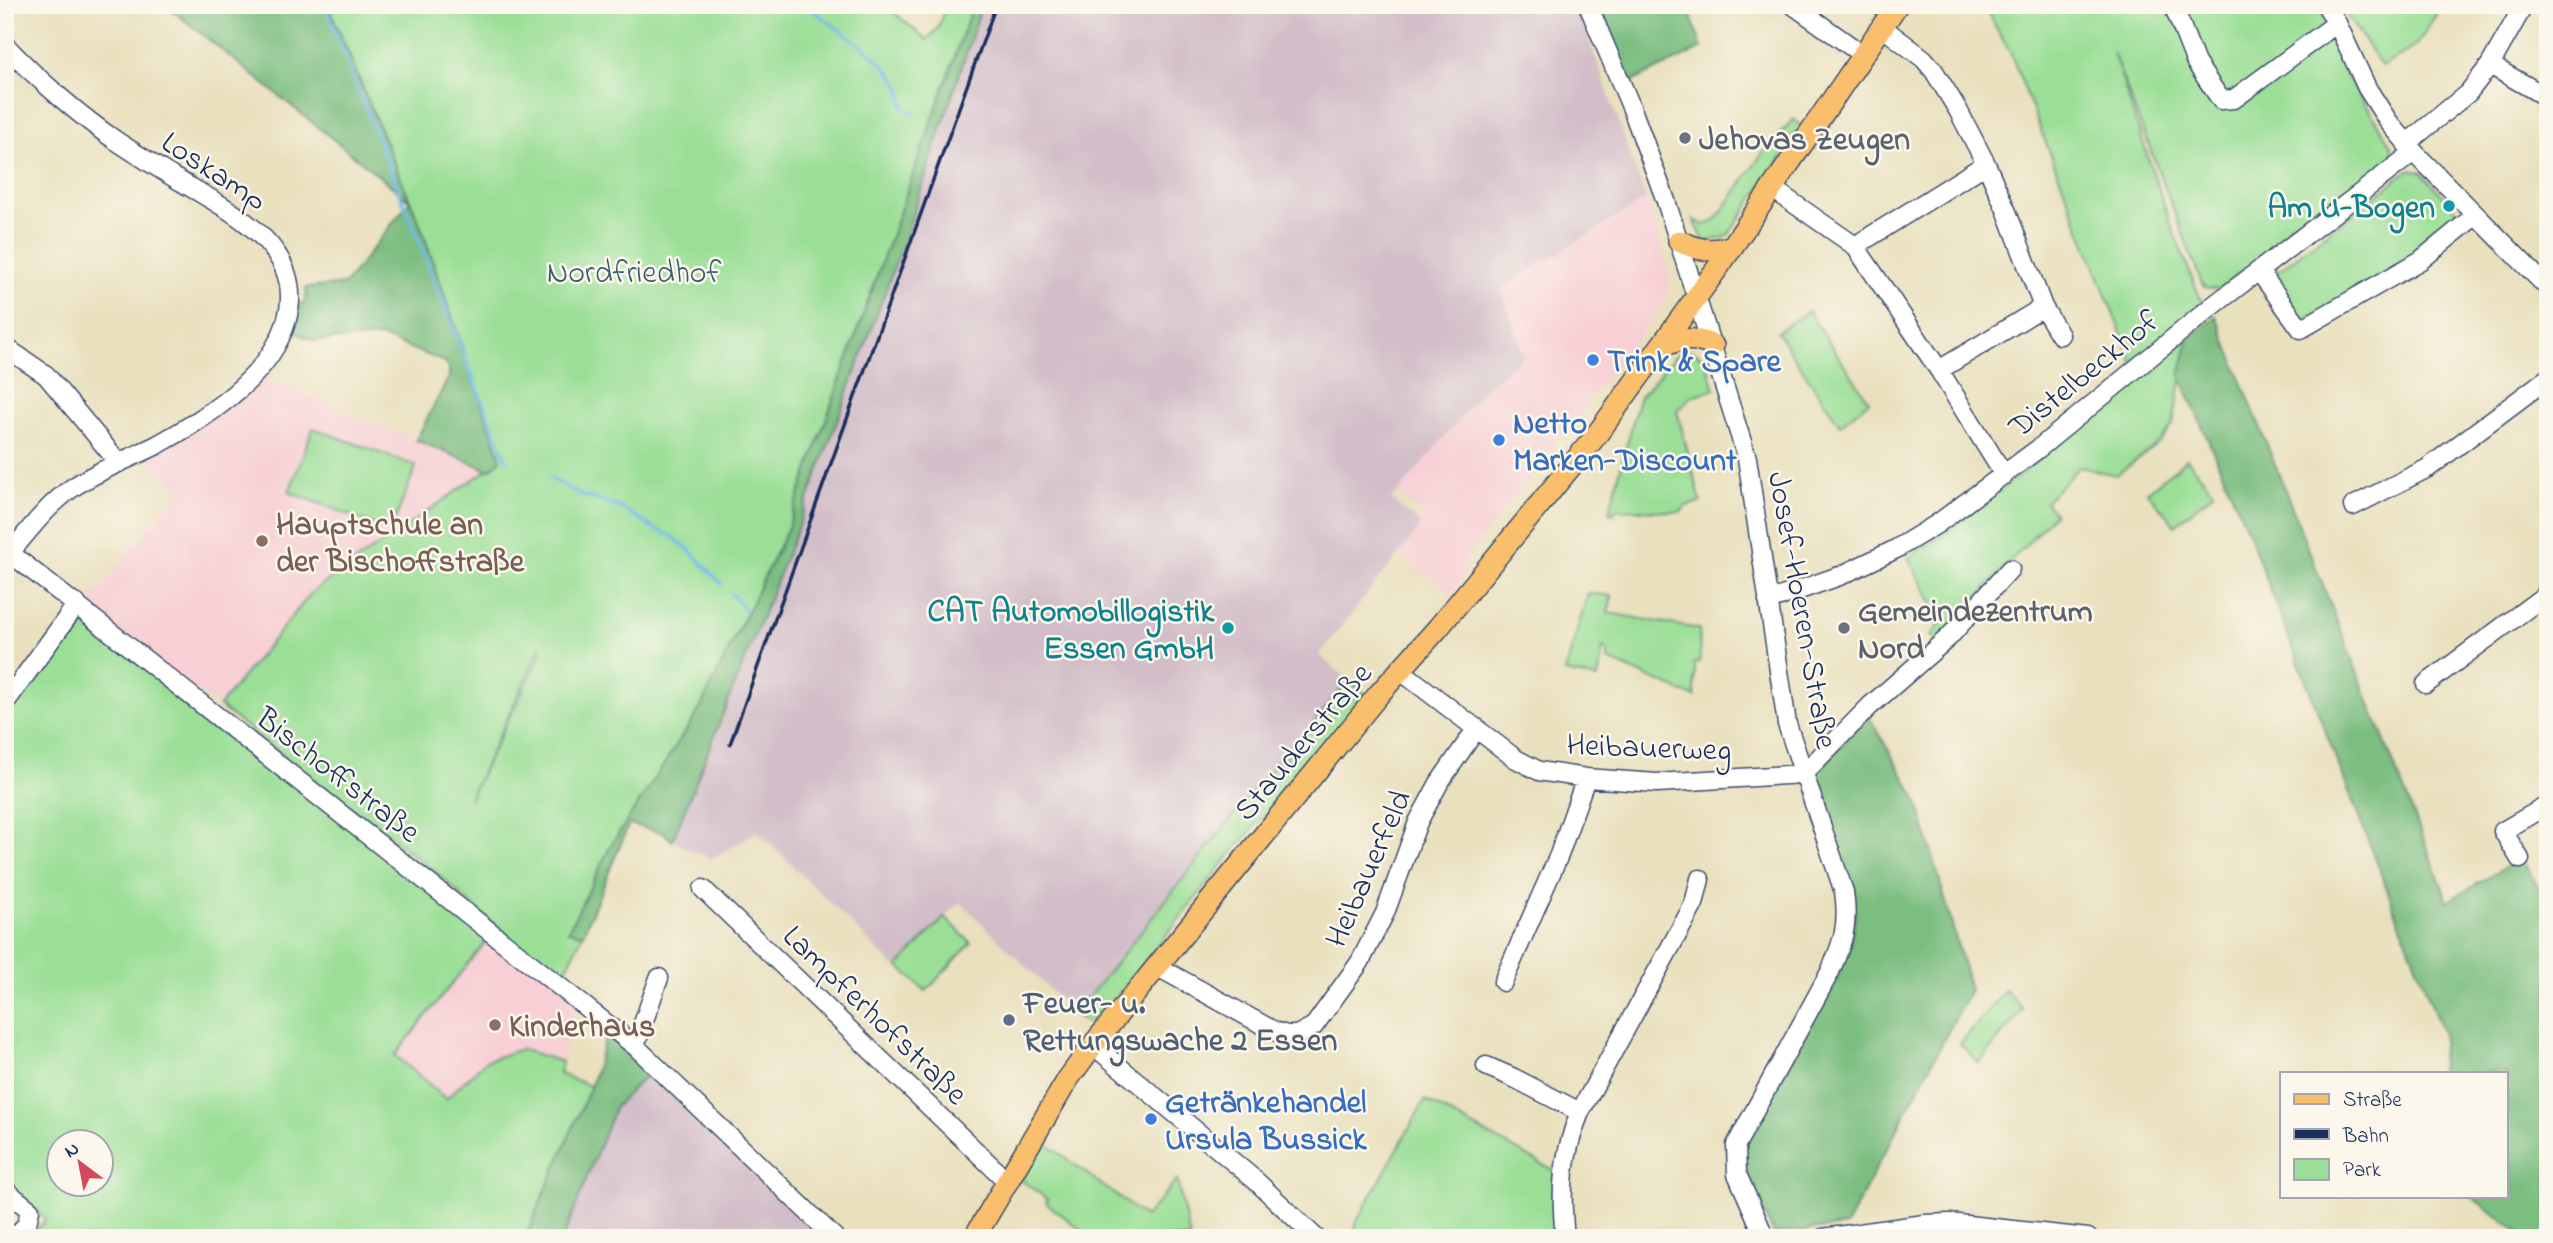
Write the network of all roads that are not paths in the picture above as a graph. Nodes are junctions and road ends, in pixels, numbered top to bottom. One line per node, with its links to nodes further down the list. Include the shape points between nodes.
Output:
1 (1588, 5): 17 (street, Josef-Hoeren-Straße, via 1652,161)
2 (1793, 5): 10 (street)
3 (1897, 5): 8 (main road, Stauderstraße)
4 (2173, 5): 7 (street, via 2196,63 2221,100 2235,99)
5 (2326, 5): 7 (street)
6 (2524, 5): 11 (street, Distelbeckhof)
7 (2337, 23): 13 (street, via 2367,88)
8 (1882, 27): 10 (main road, Stauderstraße); 14 (street, via 1934,71)
9 (5, 46): 30 (street, Loskamp, via 105,133 254,228 288,276 291,294 283,334 259,369 208,414)
10 (1863, 55): 15 (main road, Stauderstraße)
11 (2490, 65): 12 (street); 13 (street, Distelbeckhof, via 2468,93)
12 (2548, 98)
13 (2410, 148): 16 (street); 20 (street, Distelbeckhof)
14 (1986, 164): 19 (street); 23 (street)
15 (1773, 188): 18 (main road, Stauderstraße); 19 (street)
16 (2476, 215): 20 (street, via 2395,276 2301,329); 21 (street)
17 (1679, 242): 18 (main road, via 1713,251); 22 (street, Josef-Hoeren-Straße)
18 (1732, 246): 22 (main road, Stauderstraße)
19 (1855, 246): 28 (street)
20 (2259, 271): 31 (street, Distelbeckhof)
21 (2548, 288)
22 (1698, 296): 25 (main road, Stauderstraße); 26 (street, Josef-Hoeren-Straße)
23 (2043, 307): 24 (street); 28 (street)
24 (2060, 335)
25 (1662, 346): 26 (main road, via 1684,338); 38 (main road, Stauderstraße, via 1587,447)
26 (1713, 346): 36 (street, Josef-Hoeren-Straße, via 1748,458)
27 (5, 347): 30 (street, via 46,375)
28 (1939, 370): 31 (street)
29 (2548, 378): 32 (street, via 2428,468)
30 (119, 463): 33 (street, Loskamp, via 62,496)
31 (2004, 475): 36 (street, Distelbeckhof, via 1896,549 1842,575)
32 (2353, 506)
33 (8, 551): 37 (street, Bischoffstraße)
34 (2010, 569): 42 (street, via 1949,637 1870,706)
35 (2548, 593): 39 (street)
36 (1768, 601): 42 (street, Josef-Hoeren-Straße, via 1787,724)
37 (77, 604): 40 (street); 52 (street, Bischoffstraße)
38 (1401, 671): 41 (street, Heibauerweg); 48 (main road, Stauderstraße)
39 (2426, 684)
40 (5, 703)
41 (1477, 728): 43 (street, Heibauerweg, via 1528,767); 48 (street, Heibauerfeld, via 1418,822 1366,951 1314,1026 1297,1035 1274,1031)
42 (1803, 774): 43 (street, Heibauerweg, via 1657,783); 62 (street, Josef-Hoeren-Straße, via 1844,892 1847,916 1842,946 1830,972 1736,1145 1737,1174)
43 (1586, 778): 50 (street, via 1559,855)
44 (2548, 805): 45 (street, via 2503,831)
45 (2520, 859)
46 (1700, 878): 54 (street, via 1694,904)
47 (703, 889): 55 (street, Lampferhofstraße)
48 (1158, 967): 51 (main road, Stauderstraße)
49 (659, 978): 52 (street)
50 (1503, 982)
51 (1093, 1045): 55 (main road, Stauderstraße); 60 (street, via 1255,1180)
52 (635, 1046): 58 (street, Bischoffstraße)
53 (1486, 1066): 54 (street)
54 (1580, 1112): 61 (street, via 1567,1146 1563,1174)
55 (1008, 1182): 59 (main road, Stauderstraße)
56 (5, 1190): 57 (street, via 30,1210 27,1224)
57 (14, 1238)
58 (835, 1238)
59 (974, 1238)
60 (1316, 1238)
61 (1565, 1238)
62 (1765, 1238)
63 (1823, 1238): 64 (street, via 1949,1223)
64 (2088, 1238)

